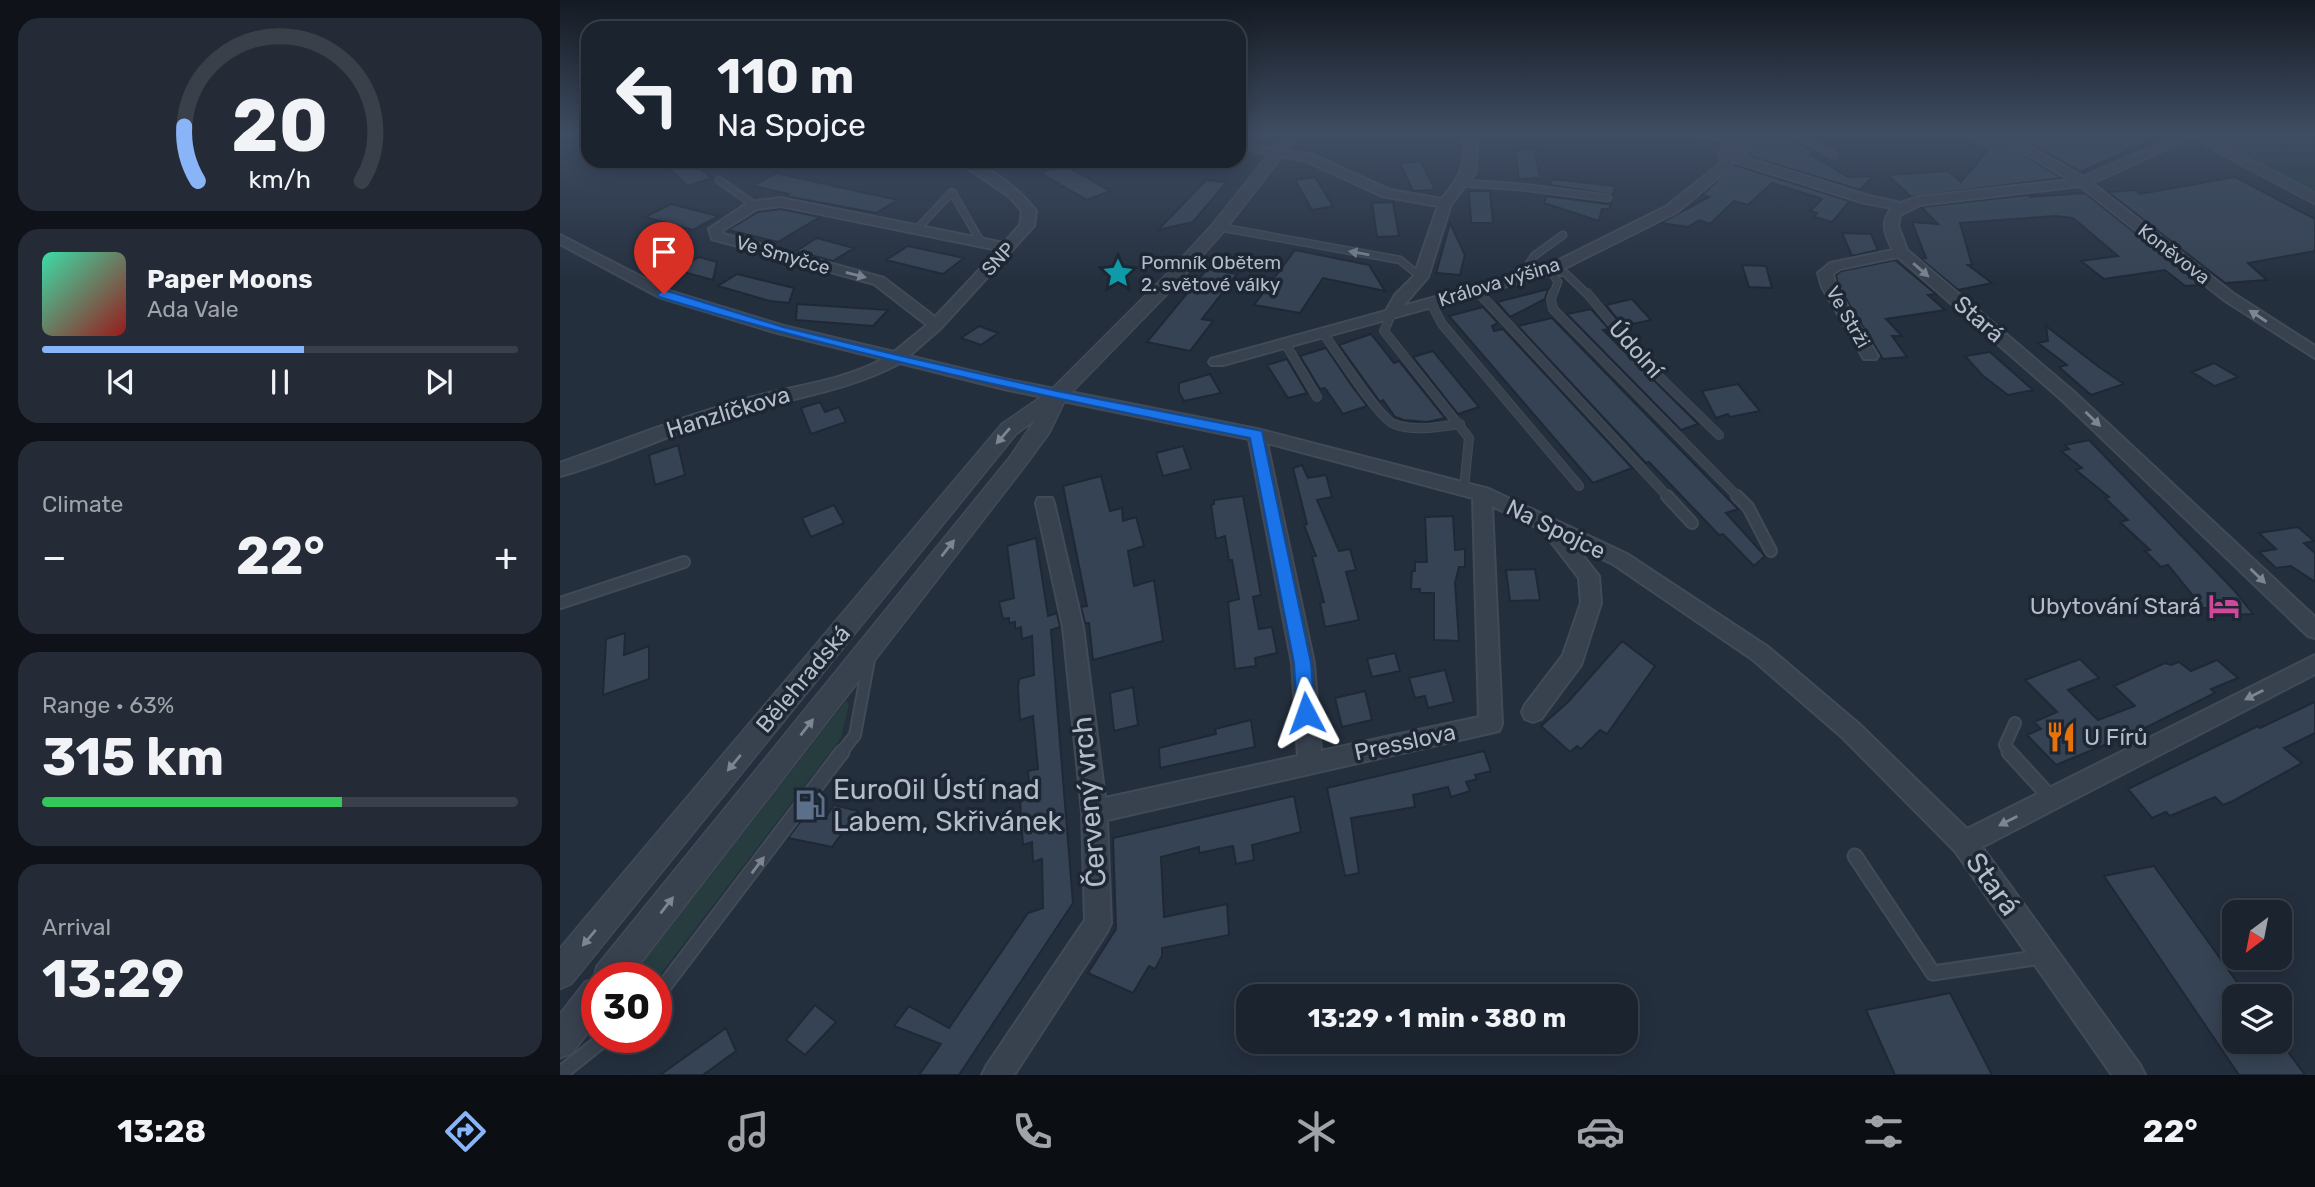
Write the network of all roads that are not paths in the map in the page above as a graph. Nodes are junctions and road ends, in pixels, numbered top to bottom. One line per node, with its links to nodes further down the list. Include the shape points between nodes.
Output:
1 (723, 183): 15 (lane)
2 (998, 183): 22 (street, SNP, via 1029,211 1027,226)
3 (1254, 183): 17 (street, Bělehradská)
4 (1365, 183): 14 (street, via 1387,193)
5 (1462, 183): 14 (street)
6 (1465, 183): 12 (lane)
7 (1703, 183): 24 (street, Králova výšina, via 1672,209)
8 (1816, 183): 16 (street)
9 (2073, 183): 16 (street)
10 (2084, 183): 33 (street, Koněvova, one-way to 10, via 2229,297)
11 (2285, 183): 13 (street)
12 (1608, 198)
13 (2315, 199)
14 (1445, 203): 25 (street)
15 (754, 205): 18 (street, Ve Smyčce, via 781,202); 30 (street, Ve Smyčce, one-way to 30, via 716,229 717,236 879,281)
16 (1899, 205): 23 (street, via 1892,215 1890,233)
17 (1219, 228): 25 (lane, one-way to 17, via 1401,260); 37 (street, Bělehradská)
18 (916, 230): 21 (street, Ve Smyčce); 21 (lane, via 952,192)
19 (1563, 235): 26 (lane, via 1534,256)
20 (560, 239): 35 (street, Na Spojce, via 664,294)
21 (981, 243): 22 (street, Ve Smyčce)
22 (1009, 248): 30 (street, SNP)
23 (1901, 252): 34 (street, Ve Strži, via 1835,266 1825,273 1829,288); 51 (street, Stará, one-way to 51, via 2068,396)
24 (1550, 270): 26 (street, Králova výšina); 41 (lane, Údolní, via 1565,273 1578,283 1644,362); 48 (lane, via 1558,282 1551,299 1553,309 1748,507)
25 (1421, 277): 29 (street)
26 (1520, 278): 27 (street, Králova výšina)
27 (1476, 290): 28 (street, Králova výšina); 46 (lane)
28 (1431, 303): 29 (street, Králova výšina); 43 (lane, via 1442,324)
29 (1392, 313): 31 (street, Králova výšina); 39 (lane, via 1384,331)
30 (936, 325): 35 (street, SNP)
31 (1323, 333): 32 (street, Králova výšina); 39 (lane, via 1392,424 1419,429)
32 (1285, 343): 36 (street, Králova výšina); 38 (lane)
33 (2315, 353)
34 (1870, 356)
35 (897, 359): 37 (street, Na Spojce); 42 (street, Hanzlíčkova, via 870,373 682,424)
36 (1217, 362)
37 (1057, 395): 40 (street, Na Spojce); 52 (street, Bělehradská, one-way to 37, via 1039,433); 63 (street, Bělehradská, one-way to 63, via 1009,429)
38 (1317, 397)
39 (1460, 424): 44 (lane, via 1469,438)
40 (1257, 435): 44 (street, Na Spojce); 56 (street, via 1303,663)
41 (1719, 435)
42 (560, 470)
43 (1580, 486)
44 (1473, 491): 47 (street, Na Spojce); 56 (street, Presslova, via 1491,724)
45 (1045, 503): 58 (street, Červený vrch, via 1073,627)
46 (1692, 523)
47 (1548, 525): 54 (street, via 1589,576 1591,603 1573,659); 59 (street, Na Spojce, via 1620,559 1760,653 1851,731)
48 (1771, 551)
49 (684, 562): 50 (lane)
50 (560, 603)
51 (2315, 631)
52 (871, 645): 62 (street, Bělehradská, one-way to 52); 64 (lane, one-way to 52, via 855,735)
53 (2315, 664): 57 (street, Stará, one-way to 57)
54 (1533, 712)
55 (2015, 723): 57 (lane, via 2005,745)
56 (1310, 763): 58 (street, Presslova)
57 (2051, 799): 59 (street, Stará, one-way to 59)
58 (1094, 812): 69 (street, Červený vrch, via 1098,923)
59 (1964, 843): 61 (street, Stará)
60 (1855, 856): 61 (lane, via 1933,973)
61 (2045, 956): 70 (street, Stará)
62 (622, 962)
63 (560, 974)
64 (672, 980)
65 (581, 1014): 66 (street)
66 (560, 1041)
67 (586, 1053): 68 (lane)
68 (560, 1074)
69 (997, 1075)
70 (2130, 1075)

